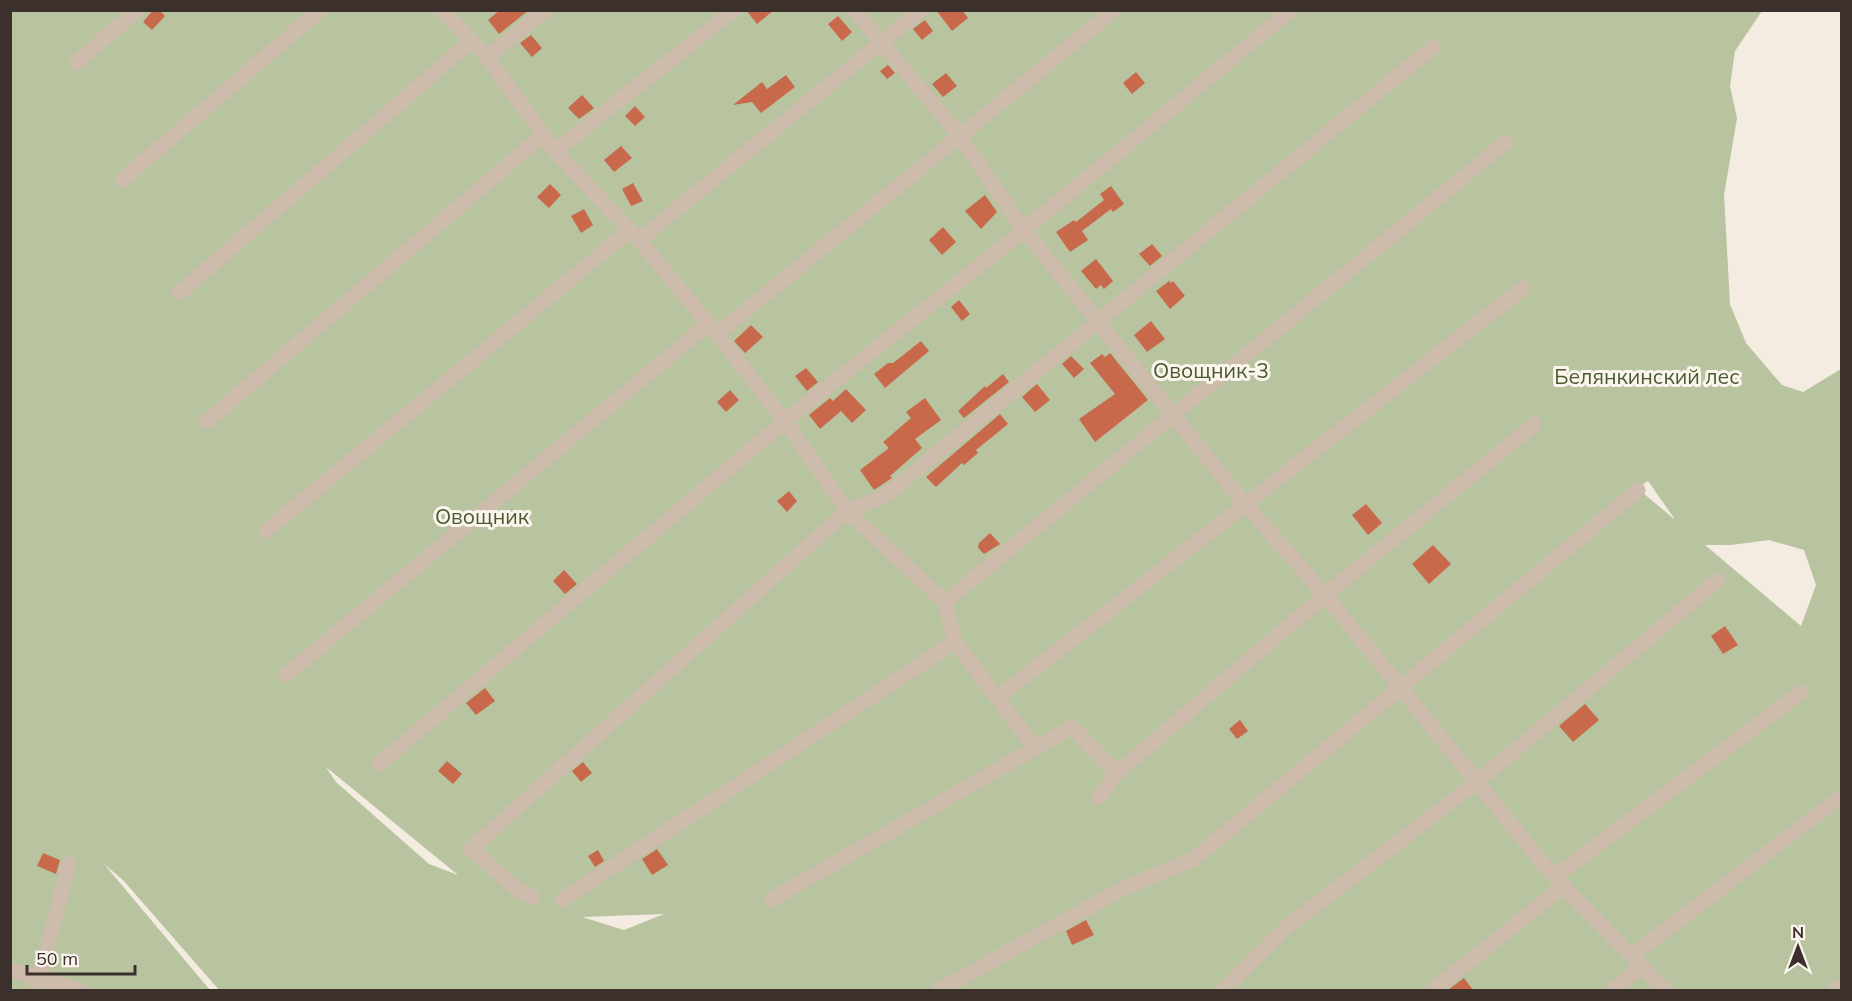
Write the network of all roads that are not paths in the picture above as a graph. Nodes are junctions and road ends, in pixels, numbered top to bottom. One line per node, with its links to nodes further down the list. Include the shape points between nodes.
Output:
1 (137, 10): 14 (lane)
2 (320, 10): 19 (lane)
3 (442, 10): 10 (lane)
4 (546, 10): 13 (lane)
5 (734, 10): 18 (lane)
6 (854, 10): 11 (lane)
7 (921, 10): 11 (lane)
8 (1114, 10): 16 (lane)
9 (1291, 10): 20 (lane)
10 (470, 42): 13 (lane); 23 (lane)
11 (880, 46): 16 (lane); 21 (lane)
12 (1433, 47): 24 (lane)
13 (487, 57): 15 (lane)
14 (77, 62)
15 (543, 135): 18 (lane); 28 (lane)
16 (958, 135): 20 (lane); 25 (lane)
17 (1506, 142): 26 (lane)
18 (555, 151): 21 (lane)
19 (122, 180)
20 (1024, 230): 24 (lane); 27 (lane)
21 (634, 235): 25 (lane); 33 (lane)
22 (1523, 288): 31 (lane)
23 (179, 293)
24 (1098, 322): 26 (lane); 32 (lane, via 885,496)
25 (713, 329): 27 (lane); 38 (lane)
26 (1173, 414): 31 (lane); 36 (lane)
27 (784, 421): 32 (lane); 43 (lane)
28 (206, 422)
29 (1535, 424): 35 (lane)
30 (1638, 490): 39 (lane)
31 (1245, 504): 35 (lane); 41 (lane)
32 (847, 512): 36 (lane); 50 (lane, via 471,849 519,891)
33 (266, 531)
34 (1718, 580): 45 (lane)
35 (1325, 595): 39 (lane); 44 (lane)
36 (945, 602): 37 (lane)
37 (956, 642): 41 (lane); 52 (lane)
38 (286, 675)
39 (1399, 687): 45 (lane); 58 (lane, via 1194,859 1122,889)
40 (1801, 692): 49 (lane)
41 (997, 699): 42 (lane)
42 (1035, 748): 44 (lane, via 1072,727); 51 (lane)
43 (379, 764)
44 (1117, 773): 47 (lane)
45 (1478, 781): 49 (lane); 59 (lane, via 1288,926)
46 (1842, 796): 53 (lane)
47 (1098, 798)
48 (69, 864): 55 (lane)
49 (1559, 881): 53 (lane); 60 (lane)
50 (533, 897)
51 (772, 899)
52 (562, 900)
53 (1636, 962): 61 (lane); 62 (lane)
54 (10, 970): 55 (lane)
55 (38, 985): 57 (lane)
56 (1842, 986): 63 (lane)
57 (80, 990)
58 (939, 990)
59 (1223, 990)
60 (1433, 990)
61 (1613, 990)
62 (1665, 990)
63 (1835, 990)

